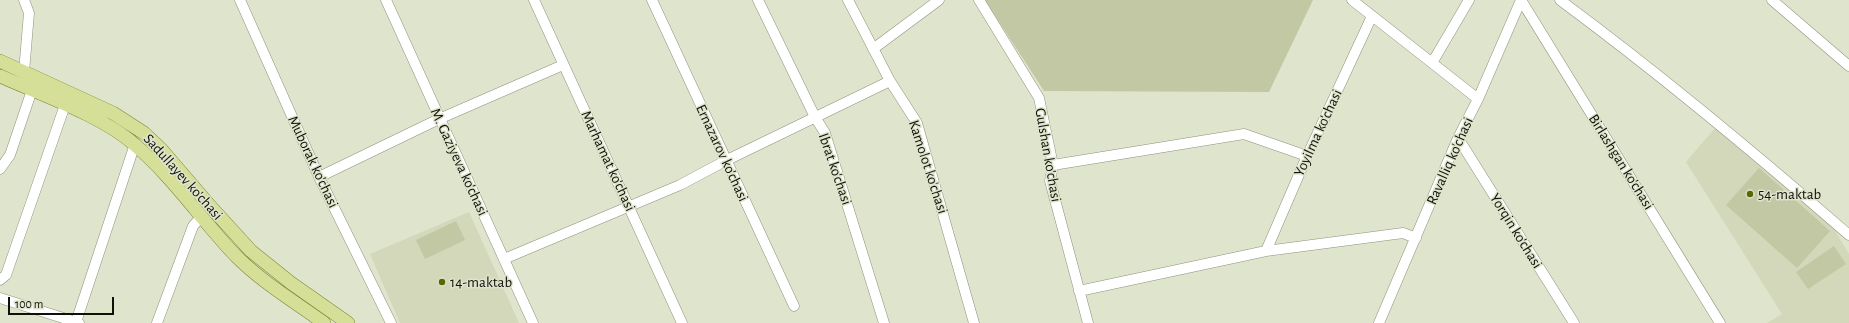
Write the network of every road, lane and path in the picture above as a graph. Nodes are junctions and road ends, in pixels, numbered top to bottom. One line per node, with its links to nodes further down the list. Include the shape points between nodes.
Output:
1 (24, 0): 21 (street, via 29,13)
2 (240, 0): 35 (street, Muborak ko'chasi)
3 (386, 0): 28 (street, M. Gaziyeva ko'chasi)
4 (534, 0): 19 (street, Marhamat ko'chasi)
5 (652, 0): 32 (street, Ernazarov ko'chasi)
6 (758, 0): 27 (street, Ibrat ko'chasi)
7 (848, 0): 16 (street, Kamolot ko'chasi)
8 (939, 0): 16 (street)
9 (979, 0): 33 (street, Gulshan ko'chasi, via 1039,98)
10 (1352, 0): 15 (street)
11 (1469, 0): 18 (street)
12 (1521, 0): 25 (street, Ravalliq ko'chasi); 59 (street, Birlashgan ko'chasi)
13 (1560, 0): 38 (street, via 1636,56 1769,165)
14 (1772, 0): 20 (street)
15 (1372, 16): 18 (street); 31 (street, Yoyilma ko'chasi)
16 (873, 49): 23 (street, Kamolot ko'chasi)
17 (0, 61): 21 (main road, Sadullayev ko'chasi)
18 (1432, 63): 25 (street)
19 (563, 65): 28 (street); 36 (street, Marhamat ko'chasi)
20 (1849, 66)
21 (24, 72): 50 (main road, Sadullayev ko'chasi, via 113,113 144,133 251,251)
22 (0, 76): 24 (main road)
23 (890, 81): 27 (street); 55 (street, Kamolot ko'chasi, via 917,122)
24 (32, 90): 26 (main road); 34 (street, via 10,155)
25 (1478, 99): 29 (street, Ravalliq ko'chasi)
26 (65, 105): 30 (main road); 42 (street, via 6,275)
27 (815, 117): 32 (street); 54 (street, Ibrat ko'chasi, via 825,133)
28 (439, 119): 35 (street); 41 (street, M. Gaziyeva ko'chasi)
29 (1458, 138): 39 (street, Ravalliq ko'chasi); 58 (street, Yorqin ko'chasi)
30 (135, 144): 37 (main road); 47 (street)
31 (1307, 156): 33 (street, via 1244,134); 40 (street, Yoyilma ko'chasi)
32 (726, 161): 36 (street, via 680,185); 45 (street, Ernazarov ko'chasi)
33 (1053, 165): 43 (street, Gulshan ko'chasi, via 1050,181)
34 (0, 169)
35 (319, 177): 51 (street, Muborak ko'chasi)
36 (629, 206): 41 (street); 53 (street, Marhamat ko'chasi)
37 (201, 217): 48 (street, via 193,226); 49 (main road, via 238,258)
38 (1849, 235)
39 (1416, 238): 40 (street, via 1403,234); 57 (street, Ravalliq ko'chasi)
40 (1266, 251): 43 (street)
41 (504, 259): 52 (street, M. Gaziyeva ko'chasi)
42 (0, 280)
43 (1079, 291): 56 (street, Gulshan ko'chasi)
44 (0, 298): 46 (street)
45 (794, 306)
46 (56, 320): 47 (street)
47 (77, 322)
48 (157, 323)
49 (324, 323)
50 (348, 323)
51 (391, 323)
52 (533, 323)
53 (682, 323)
54 (884, 323)
55 (974, 323)
56 (1088, 323)
57 (1379, 323)
58 (1574, 323)
59 (1720, 323)

